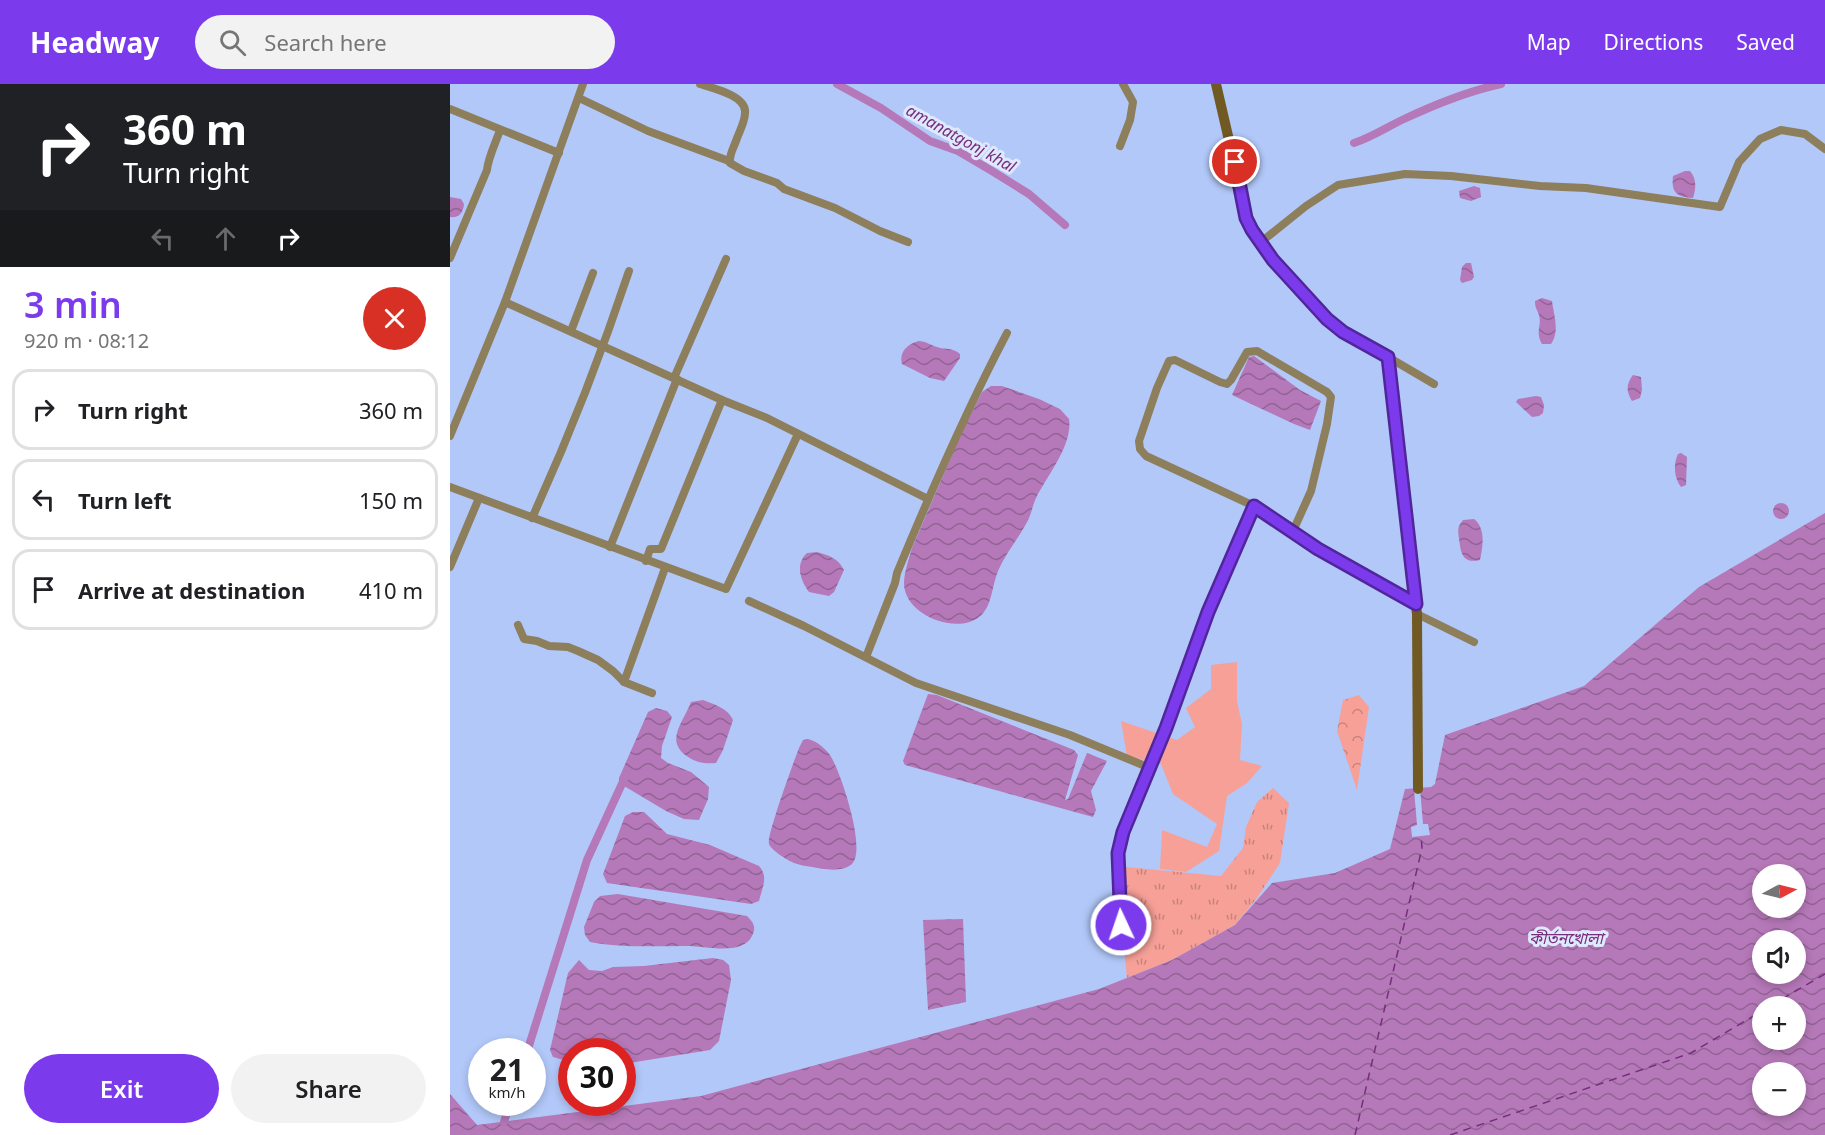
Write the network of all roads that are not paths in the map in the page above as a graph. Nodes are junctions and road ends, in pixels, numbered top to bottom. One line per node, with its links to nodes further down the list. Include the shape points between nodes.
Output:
1 (583, 84): 5 (street)
2 (700, 84): 11 (street, via 729,94 746,111)
3 (1123, 84): 8 (street, via 1133,102)
4 (1216, 84): 13 (main road, via 1246,218)
5 (579, 98): 10 (street); 11 (street, via 648,131)
6 (450, 109): 7 (street)
7 (500, 130): 10 (street); 14 (street)
8 (1120, 146)
9 (1825, 149): 13 (street, via 1805,134 1781,130 1760,139 1739,162 1720,207 1586,188 1451,176 1405,174 1338,185)
10 (559, 153): 18 (street)
11 (729, 161): 12 (street)
12 (908, 242)
13 (1261, 242): 22 (main road, via 1286,277 1327,319)
14 (450, 258)
15 (726, 259): 23 (street)
16 (629, 272): 21 (street)
17 (593, 273): 19 (street)
18 (505, 302): 19 (street); 27 (street)
19 (571, 331): 21 (street)
20 (1007, 333): 30 (street)
21 (604, 346): 23 (street); 32 (street)
22 (1388, 357): 24 (street); 39 (main road)
23 (675, 378): 25 (street); 34 (street)
24 (1434, 384)
25 (723, 400): 26 (street); 35 (street, via 661,549 650,549)
26 (798, 434): 30 (street); 37 (street, via 726,589)
27 (450, 436)
28 (450, 487): 29 (street)
29 (479, 498): 32 (street); 36 (street)
30 (928, 499): 42 (street)
31 (1254, 506): 33 (street); 33 (street, via 1146,456 1140,449 1138,441 1169,361 1175,360 1227,384 1247,352 1257,351 1327,392 1327,424 1311,491); 45 (street, via 1208,612)
32 (532, 518): 34 (street)
33 (1293, 531): 39 (street)
34 (610, 548): 35 (street)
35 (646, 561): 37 (street)
36 (450, 567)
37 (665, 568): 43 (street)
38 (749, 601): 42 (street)
39 (1417, 609): 41 (street); 46 (main road)
40 (518, 625): 43 (street, via 524,639 578,651 598,660)
41 (1474, 642)
42 (866, 657): 45 (street, via 916,683 1070,735)
43 (624, 682): 44 (street)
44 (652, 693)
45 (1150, 768): 47 (street, via 1118,853)
46 (1418, 789)
47 (1122, 946)

